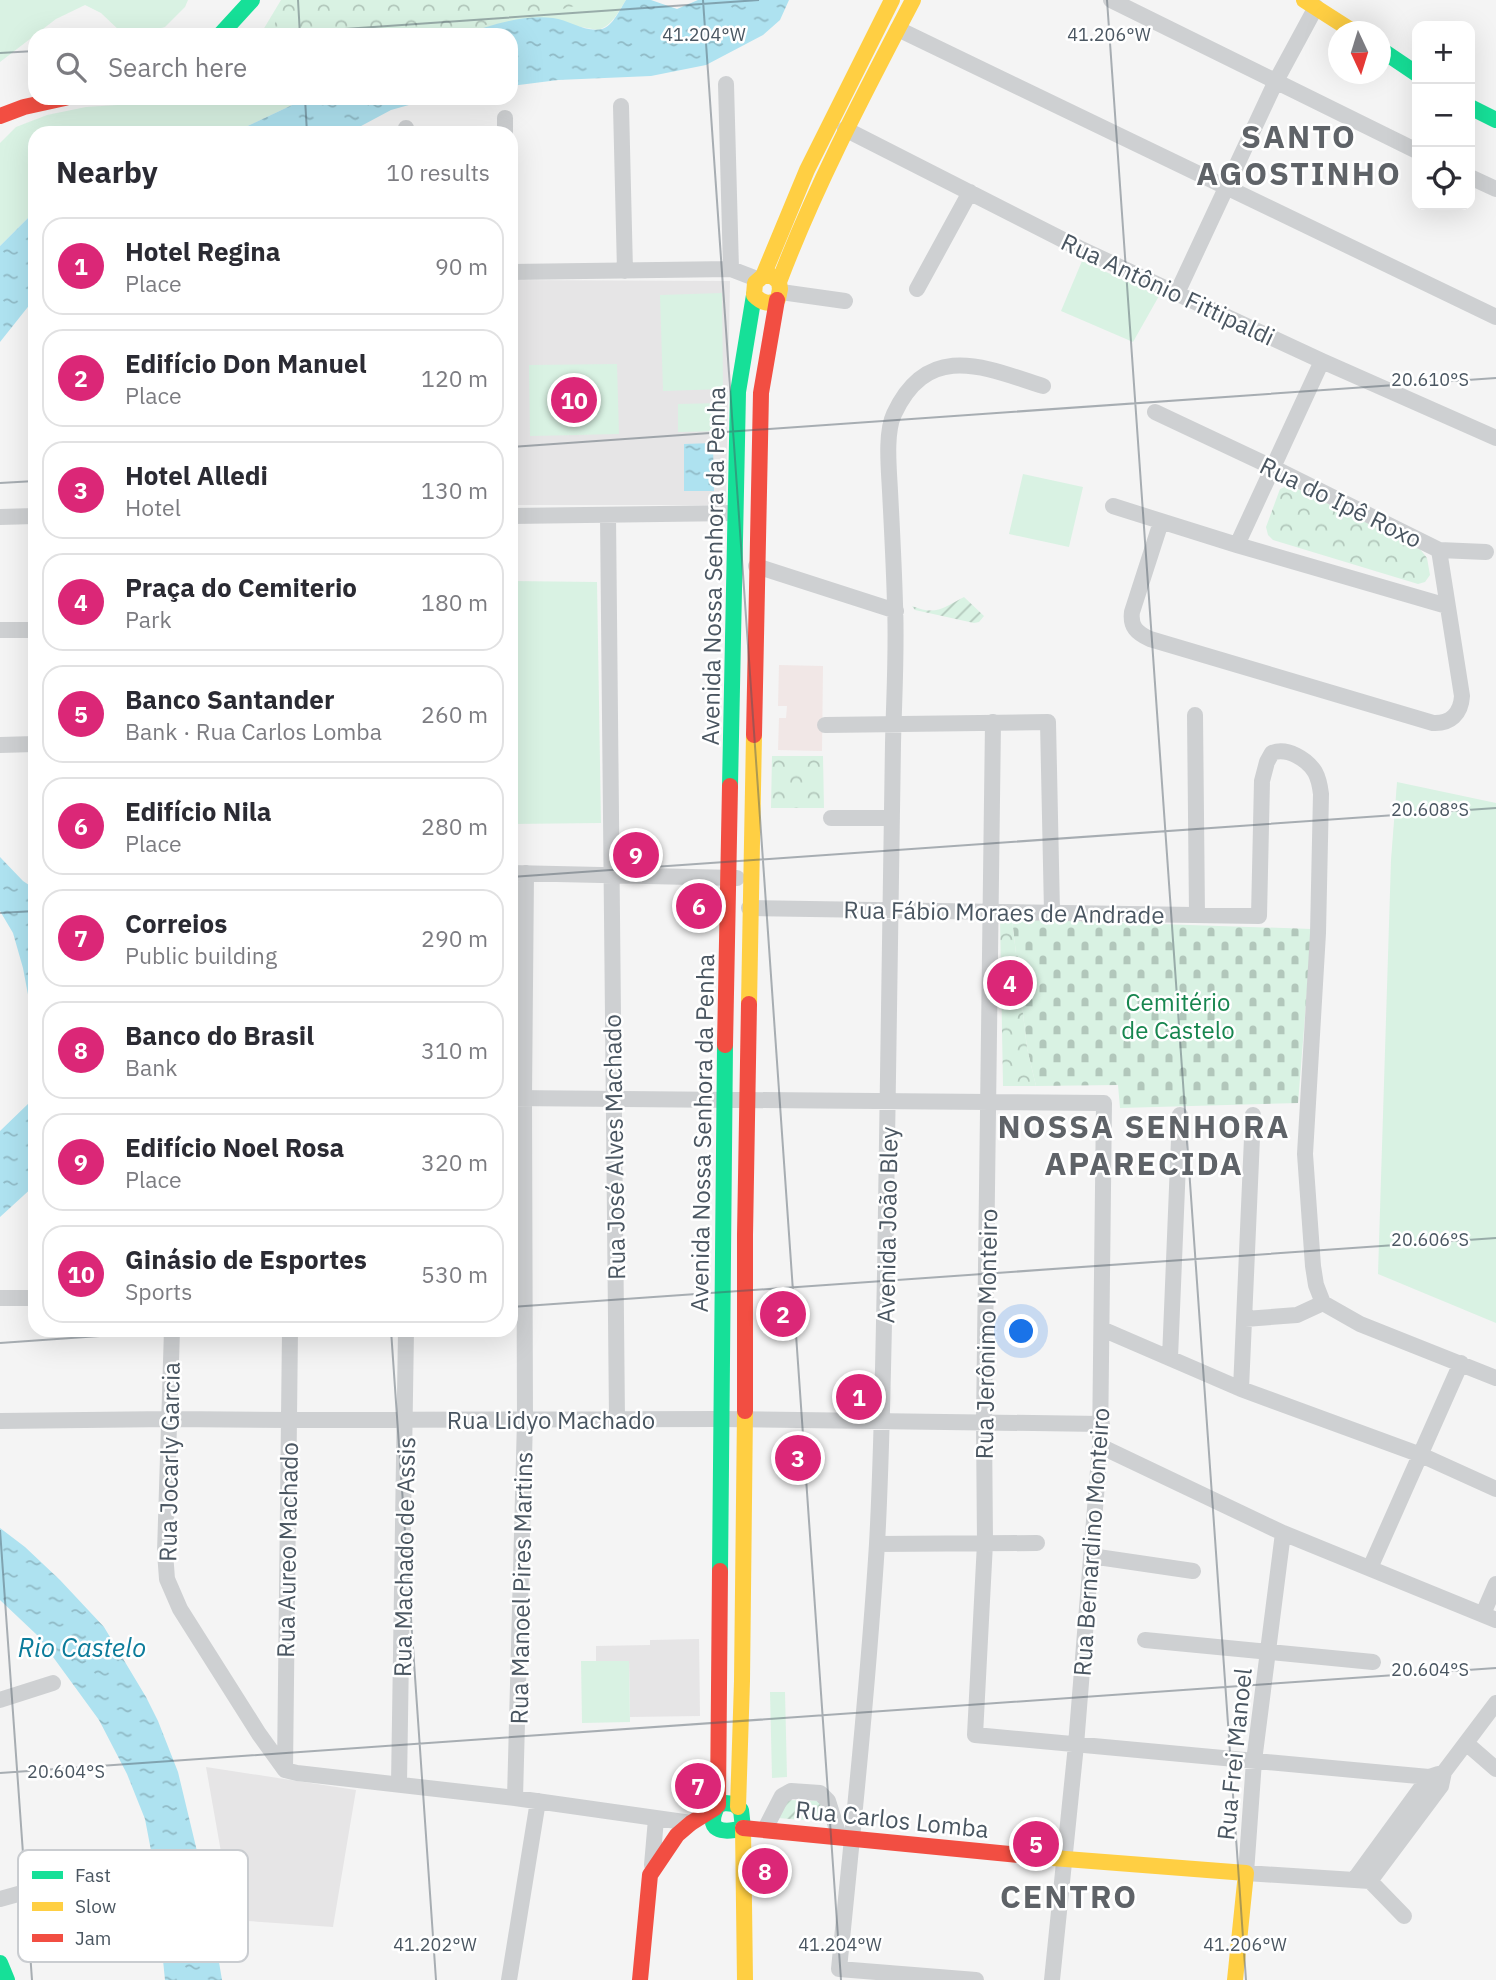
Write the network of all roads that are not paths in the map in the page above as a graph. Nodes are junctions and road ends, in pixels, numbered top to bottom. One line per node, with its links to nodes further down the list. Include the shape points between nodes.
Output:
1 (251, 0): 7 (main road)
2 (892, 0): 27 (main road, Avenida Nossa Senhora da Penha, via 796,190)
3 (913, 0): 8 (main road, Avenida Nossa Senhora da Penha)
4 (1111, 0): 11 (street)
5 (1310, 3): 6 (main road); 11 (street)
6 (1337, 21)
7 (226, 28)
8 (898, 29): 18 (main road, Avenida Nossa Senhora da Penha); 21 (street)
9 (1391, 57): 10 (main road)
10 (1412, 71)
11 (1276, 81): 19 (street); 21 (street)
12 (726, 84): 24 (street)
13 (29, 105): 16 (main road)
14 (621, 106): 25 (street)
15 (1475, 110): 17 (main road)
16 (0, 116)
17 (1496, 120)
18 (845, 130): 23 (street, Rua Antônio Fittipaldi); 29 (main road, Avenida Nossa Senhora da Penha, via 801,224)
19 (1412, 149)
20 (1475, 179): 22 (street)
21 (1226, 187): 30 (street); 32 (street)
22 (1496, 189)
23 (970, 192): 28 (street); 30 (street, Rua Antônio Fittipaldi)
24 (731, 269): 25 (street); 27 (street)
25 (625, 271): 26 (street)
26 (518, 272)
27 (758, 284): 29 (main road, via 772,276); 29 (main road, via 757,299 764,303 769,304); 35 (main road, Avenida Nossa Senhora da Penha)
28 (917, 289)
29 (779, 291): 31 (street); 36 (main road, Avenida Nossa Senhora da Penha)
30 (1177, 293): 33 (street, Rua Antônio Fittipaldi)
31 (845, 300)
32 (1496, 317)
33 (1322, 361): 38 (street, Rua Antônio Fittipaldi); 39 (street)
34 (1043, 386): 52 (street, Avenida João Bley, via 992,370 955,365 924,375 903,396 891,420 889,464)
35 (738, 392): 36 (main road); 41 (main road, Avenida Nossa Senhora da Penha)
36 (761, 393): 50 (main road, Avenida Nossa Senhora da Penha)
37 (1154, 412): 39 (street, Rua do Ipê Roxo)
38 (1496, 438)
39 (1274, 468): 47 (street); 48 (street, Rua do Ipê Roxo)
40 (1113, 506): 46 (street)
41 (735, 513): 42 (street); 65 (main road, Avenida Nossa Senhora da Penha)
42 (608, 515): 44 (street); 64 (street, Rua José Alves Machado)
43 (28, 516): 45 (street)
44 (518, 516)
45 (0, 517)
46 (1161, 522): 47 (street); 51 (street, Rua do Ipê Roxo, via 1132,612 1131,622 1140,635 1433,723 1444,722 1458,712 1462,696)
47 (1237, 545): 51 (street)
48 (1439, 550): 49 (street); 51 (street, Rua do Ipê Roxo)
49 (1486, 552)
50 (756, 566): 52 (street); 66 (main road, Avenida Nossa Senhora da Penha)
51 (1447, 606)
52 (896, 611): 57 (street, Avenida João Bley)
53 (0, 630): 54 (street)
54 (28, 630)
55 (1195, 715): 71 (street)
56 (993, 722): 57 (street); 69 (street, Rua Jerônimo Monteiro); 70 (street, via 1048,722)
57 (894, 724): 58 (street); 62 (street, Avenida João Bley)
58 (825, 725)
59 (28, 744): 60 (street)
60 (0, 745)
61 (831, 818): 62 (street)
62 (892, 818): 68 (street, Avenida João Bley)
63 (519, 873): 64 (street); 72 (street, Rua Manoel Pires Martins)
64 (611, 875): 65 (street); 75 (street, Rua José Alves Machado)
65 (729, 877): 66 (street); 74 (main road, Avenida Nossa Senhora da Penha)
66 (750, 878): 67 (main road, Avenida Nossa Senhora da Penha)
67 (749, 908): 68 (street, Rua Fábio Moraes de Andrade); 76 (main road, Avenida Nossa Senhora da Penha)
68 (890, 910): 69 (street, Rua Fábio Moraes de Andrade); 77 (street, Avenida João Bley)
69 (991, 911): 70 (street, Rua Fábio Moraes de Andrade); 78 (street, Rua Jerônimo Monteiro)
70 (1052, 912): 71 (street, Rua Fábio Moraes de Andrade)
71 (1197, 915): 84 (street, Rua Fábio Moraes de Andrade, via 1259,916 1262,781 1267,762 1277,751 1306,762 1317,775 1321,794 1305,1154 1312,1266)
72 (518, 986)
73 (518, 1098): 75 (street)
74 (724, 1099): 75 (street); 76 (street); 96 (main road, Avenida Nossa Senhora da Penha)
75 (613, 1100): 95 (street, Rua José Alves Machado)
76 (747, 1100): 77 (street); 97 (main road, Avenida Nossa Senhora da Penha)
77 (889, 1100): 78 (street); 102 (street, Avenida João Bley)
78 (989, 1102): 86 (street, Rua Bernardino Monteiro, via 1104,1103); 103 (street, Rua Jerônimo Monteiro)
79 (1180, 1115): 90 (street)
80 (1253, 1115): 85 (street)
81 (518, 1138): 100 (street, Rua Manoel Pires Martins)
82 (0, 1298): 83 (street)
83 (28, 1298)
84 (1323, 1303): 85 (street, via 1297,1315); 91 (street, via 1360,1324)
85 (1245, 1319): 93 (street)
86 (1102, 1329): 90 (street); 104 (street, Rua Bernardino Monteiro)
87 (172, 1337): 94 (street, Rua Jocarly Garcia)
88 (290, 1337): 98 (street, Rua Aureo Machado)
89 (406, 1337): 99 (street, Rua Machado de Assis)
90 (1170, 1358): 93 (street)
91 (1461, 1363): 92 (street); 106 (street)
92 (1496, 1378)
93 (1241, 1389): 106 (street)
94 (170, 1419): 98 (street, Rua Lidyo Machado); 101 (street, Rua Lidyo Machado); 129 (street, Rua Jocarly Garcia, via 167,1579 180,1609)
95 (617, 1419): 96 (street, Rua Lidyo Machado); 100 (street, Rua Lidyo Machado)
96 (722, 1419): 97 (street, Rua Lidyo Machado); 120 (main road, Avenida Nossa Senhora da Penha)
97 (745, 1419): 102 (street, Rua Lidyo Machado); 121 (main road, Avenida Nossa Senhora da Penha)
98 (288, 1420): 99 (street, Rua Lidyo Machado); 129 (street, Rua Aureo Machado)
99 (406, 1420): 100 (street, Rua Lidyo Machado); 131 (street, Rua Machado de Assis)
100 (525, 1420): 132 (street, Rua Manoel Pires Martins)
101 (0, 1421)
102 (882, 1422): 103 (street, Rua Lidyo Machado); 111 (street, Avenida João Bley)
103 (984, 1423): 104 (street, Rua Lidyo Machado); 109 (street, Rua Jerônimo Monteiro)
104 (1102, 1424): 105 (street, Rua Bernardino Monteiro)
105 (1100, 1446): 108 (street); 112 (street, Rua Bernardino Monteiro)
106 (1421, 1455): 107 (street); 113 (street)
107 (1496, 1489)
108 (1283, 1533): 113 (street); 118 (street, Rua Frei Manoel)
109 (985, 1543): 110 (street); 111 (street); 126 (street, Rua Jerônimo Monteiro, via 975,1735)
110 (1037, 1543)
111 (877, 1544): 140 (street, Avenida João Bley)
112 (1091, 1556): 114 (street); 126 (street, Rua Bernardino Monteiro)
113 (1370, 1568): 116 (street)
114 (1193, 1571)
115 (1496, 1584): 116 (street)
116 (1489, 1617)
117 (1145, 1640): 118 (street)
118 (1267, 1652): 119 (street); 127 (street, Rua Frei Manoel)
119 (1373, 1662)
120 (718, 1680): 121 (main road); 134 (main road, Avenida Nossa Senhora da Penha)
121 (742, 1681): 135 (main road, Avenida Nossa Senhora da Penha)
122 (53, 1683): 123 (street)
123 (0, 1700)
124 (1496, 1703): 125 (street)
125 (1466, 1743): 128 (street); 130 (street)
126 (1076, 1745): 127 (street); 141 (street, Rua Bernardino Monteiro)
127 (1254, 1761): 130 (street); 142 (street, Rua Frei Manoel)
128 (1496, 1769)
129 (285, 1770): 131 (street)
130 (1436, 1774): 144 (street, via 1441,1786)
131 (399, 1784): 132 (street)
132 (515, 1798): 133 (street)
133 (538, 1801): 136 (street); 150 (street)
134 (717, 1806): 135 (main road, via 730,1803); 137 (main road); 138 (main road, via 713,1822 719,1829)
135 (738, 1807): 138 (main road)
136 (656, 1819): 137 (street); 143 (street)
137 (691, 1823): 143 (main road, via 677,1835)
138 (743, 1828): 139 (main road, Rua Carlos Lomba); 152 (main road)
139 (765, 1829): 140 (main road, Rua Carlos Lomba); 140 (street, via 782,1796 792,1791 820,1793)
140 (846, 1837): 141 (main road, Rua Carlos Lomba); 153 (street, Avenida João Bley, via 839,1969)
141 (1065, 1860): 142 (main road, Rua Carlos Lomba); 154 (street, Rua Bernardino Monteiro)
142 (1246, 1873): 144 (street); 155 (main road, Rua Frei Manoel)
143 (650, 1875): 151 (main road)
144 (1362, 1881): 147 (street)
145 (18, 1894): 146 (street)
146 (0, 1899)
147 (1404, 1916)
148 (0, 1963): 149 (main road)
149 (8, 1980)
150 (509, 1980)
151 (640, 1980)
152 (745, 1980)
153 (976, 1980)
154 (1052, 1980)
155 (1235, 1980)

